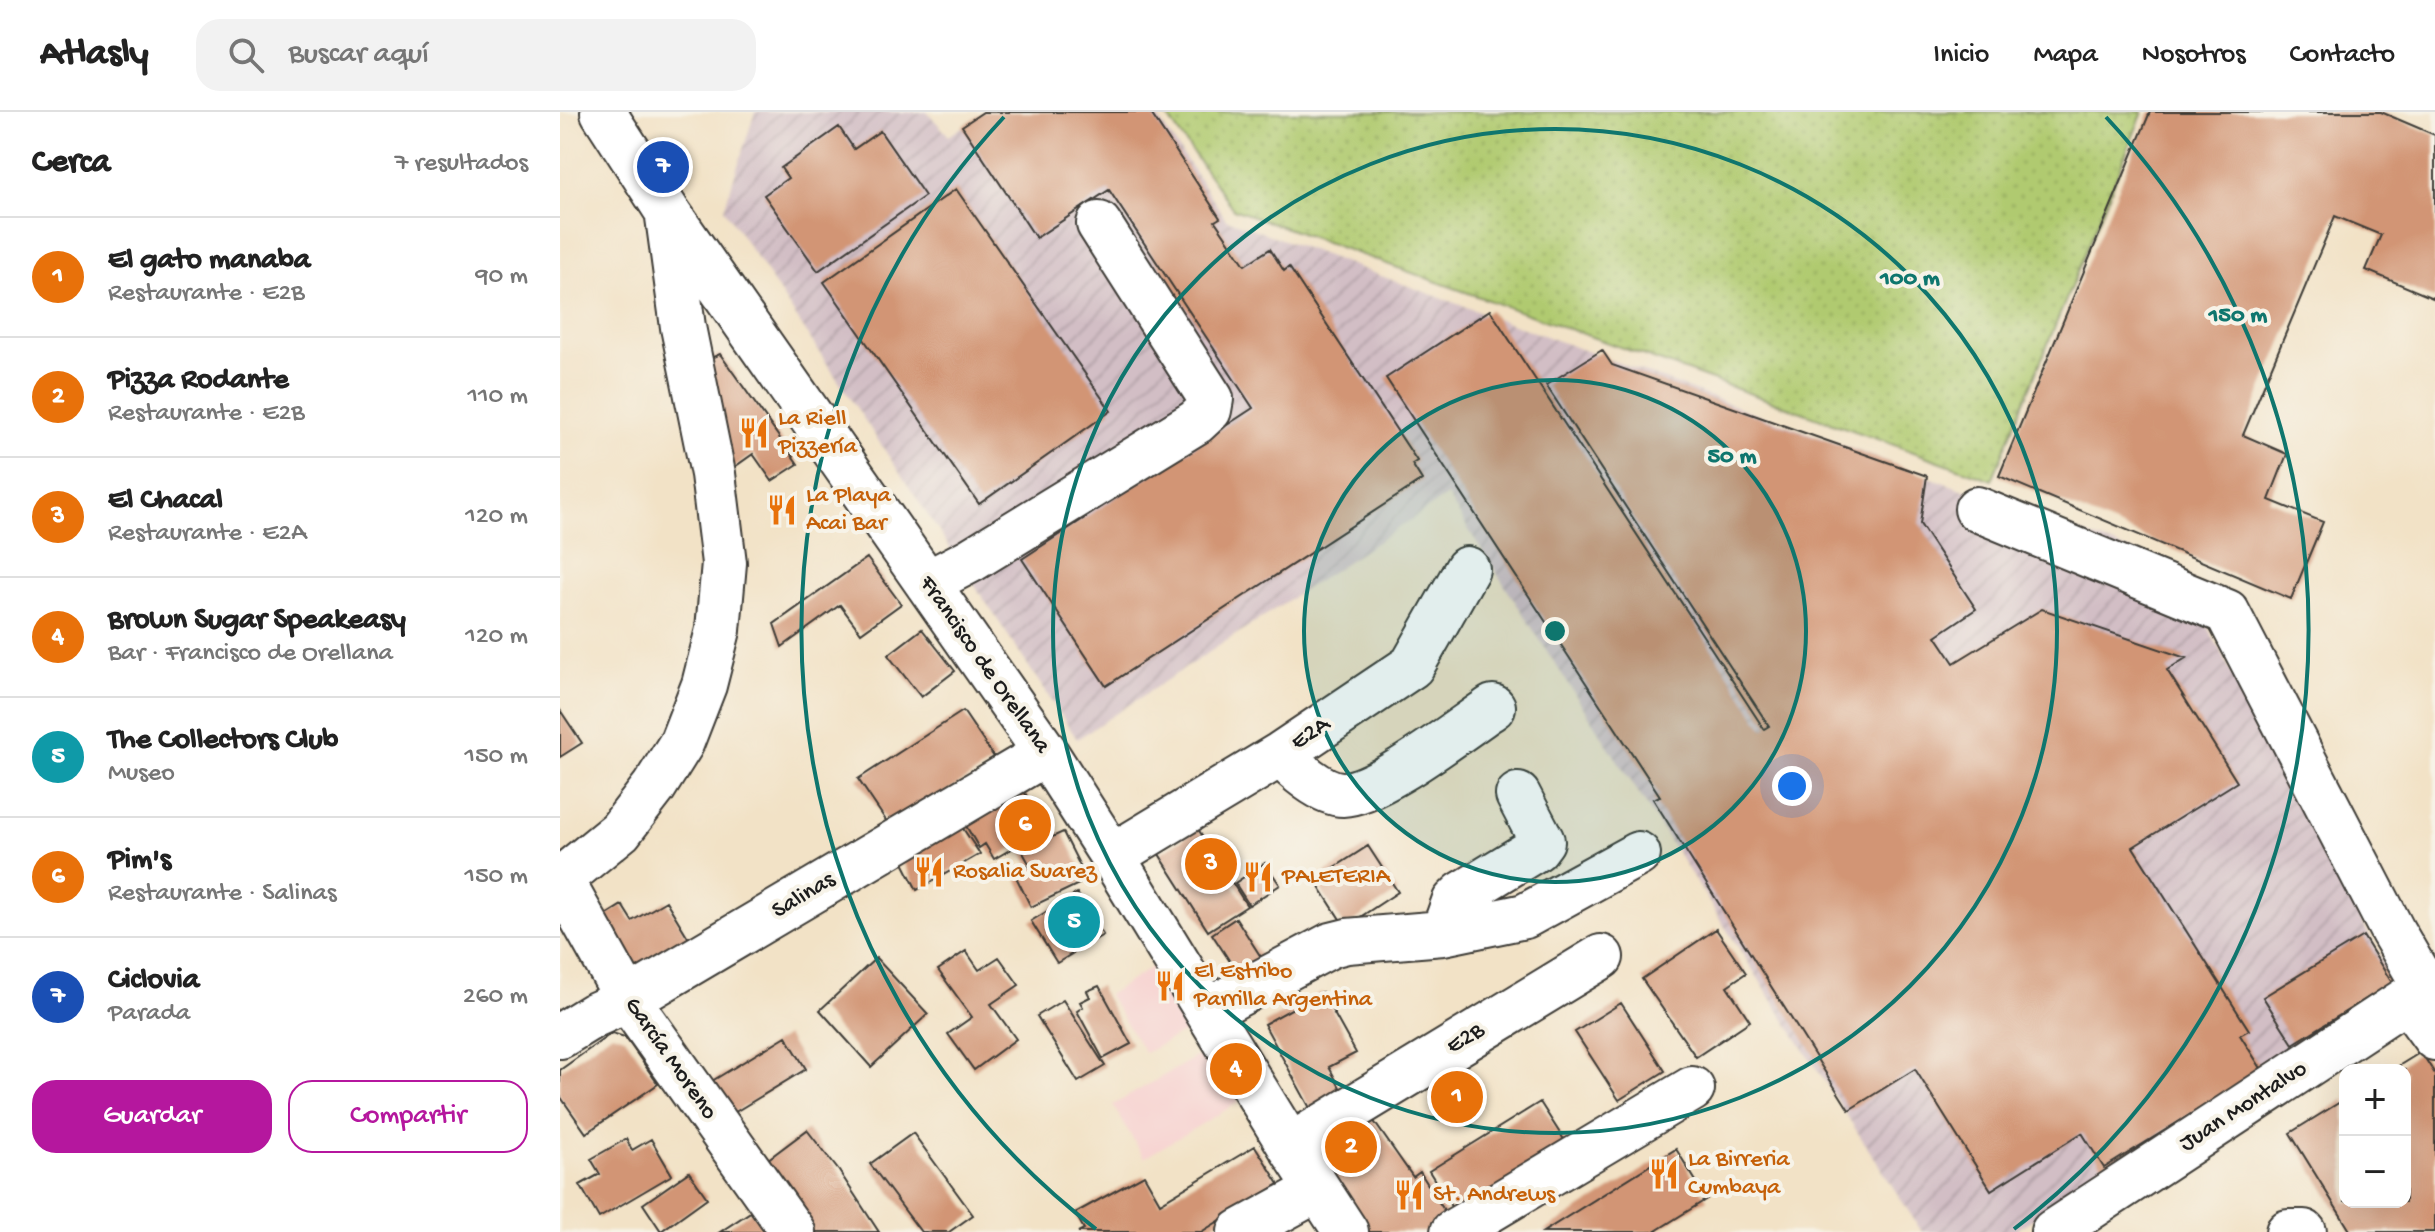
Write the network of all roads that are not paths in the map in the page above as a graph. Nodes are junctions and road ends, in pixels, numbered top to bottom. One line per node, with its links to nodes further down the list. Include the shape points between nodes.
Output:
1 (603, 112): 2 (street, Francisco de Orellana)
2 (667, 211): 6 (street, Francisco de Orellana); 13 (street, via 724,563 718,630 681,744 654,787 620,831)
3 (1099, 224): 6 (street, via 1211,399 1209,410 1118,473)
4 (1977, 509): 16 (street, via 2227,612)
5 (1467, 569): 9 (street, E2A, via 1412,666)
6 (927, 583): 8 (street, Francisco de Orellana)
7 (1493, 707): 9 (street, via 1385,778 1342,794 1325,789)
8 (1046, 753): 12 (street, Francisco de Orellana); 17 (street, Salinas)
9 (1281, 754): 12 (street, E2A)
10 (1518, 795): 14 (street, via 1542,841 1462,894)
11 (1638, 854): 14 (street, via 1525,916)
12 (1112, 856): 18 (street, Francisco de Orellana)
13 (560, 879): 17 (street, García Moreno)
14 (1443, 933): 18 (street, via 1331,945)
15 (1601, 957): 22 (street, E2B)
16 (2423, 990): 20 (street); 28 (street, Juan Montalvo)
17 (628, 1000): 19 (street, Salinas); 24 (street, García Moreno)
18 (1207, 1011): 22 (street, Francisco de Orellana)
19 (560, 1036)
20 (2435, 1038)
21 (1692, 1089): 27 (street)
22 (1290, 1146): 23 (street, Francisco de Orellana)
23 (1317, 1190): 25 (street); 26 (street, Francisco de Orellana)
24 (793, 1232)
25 (1240, 1232)
26 (1346, 1232)
27 (1453, 1232)
28 (2053, 1232)
29 (2288, 1232): 30 (street)
30 (2304, 1232)

